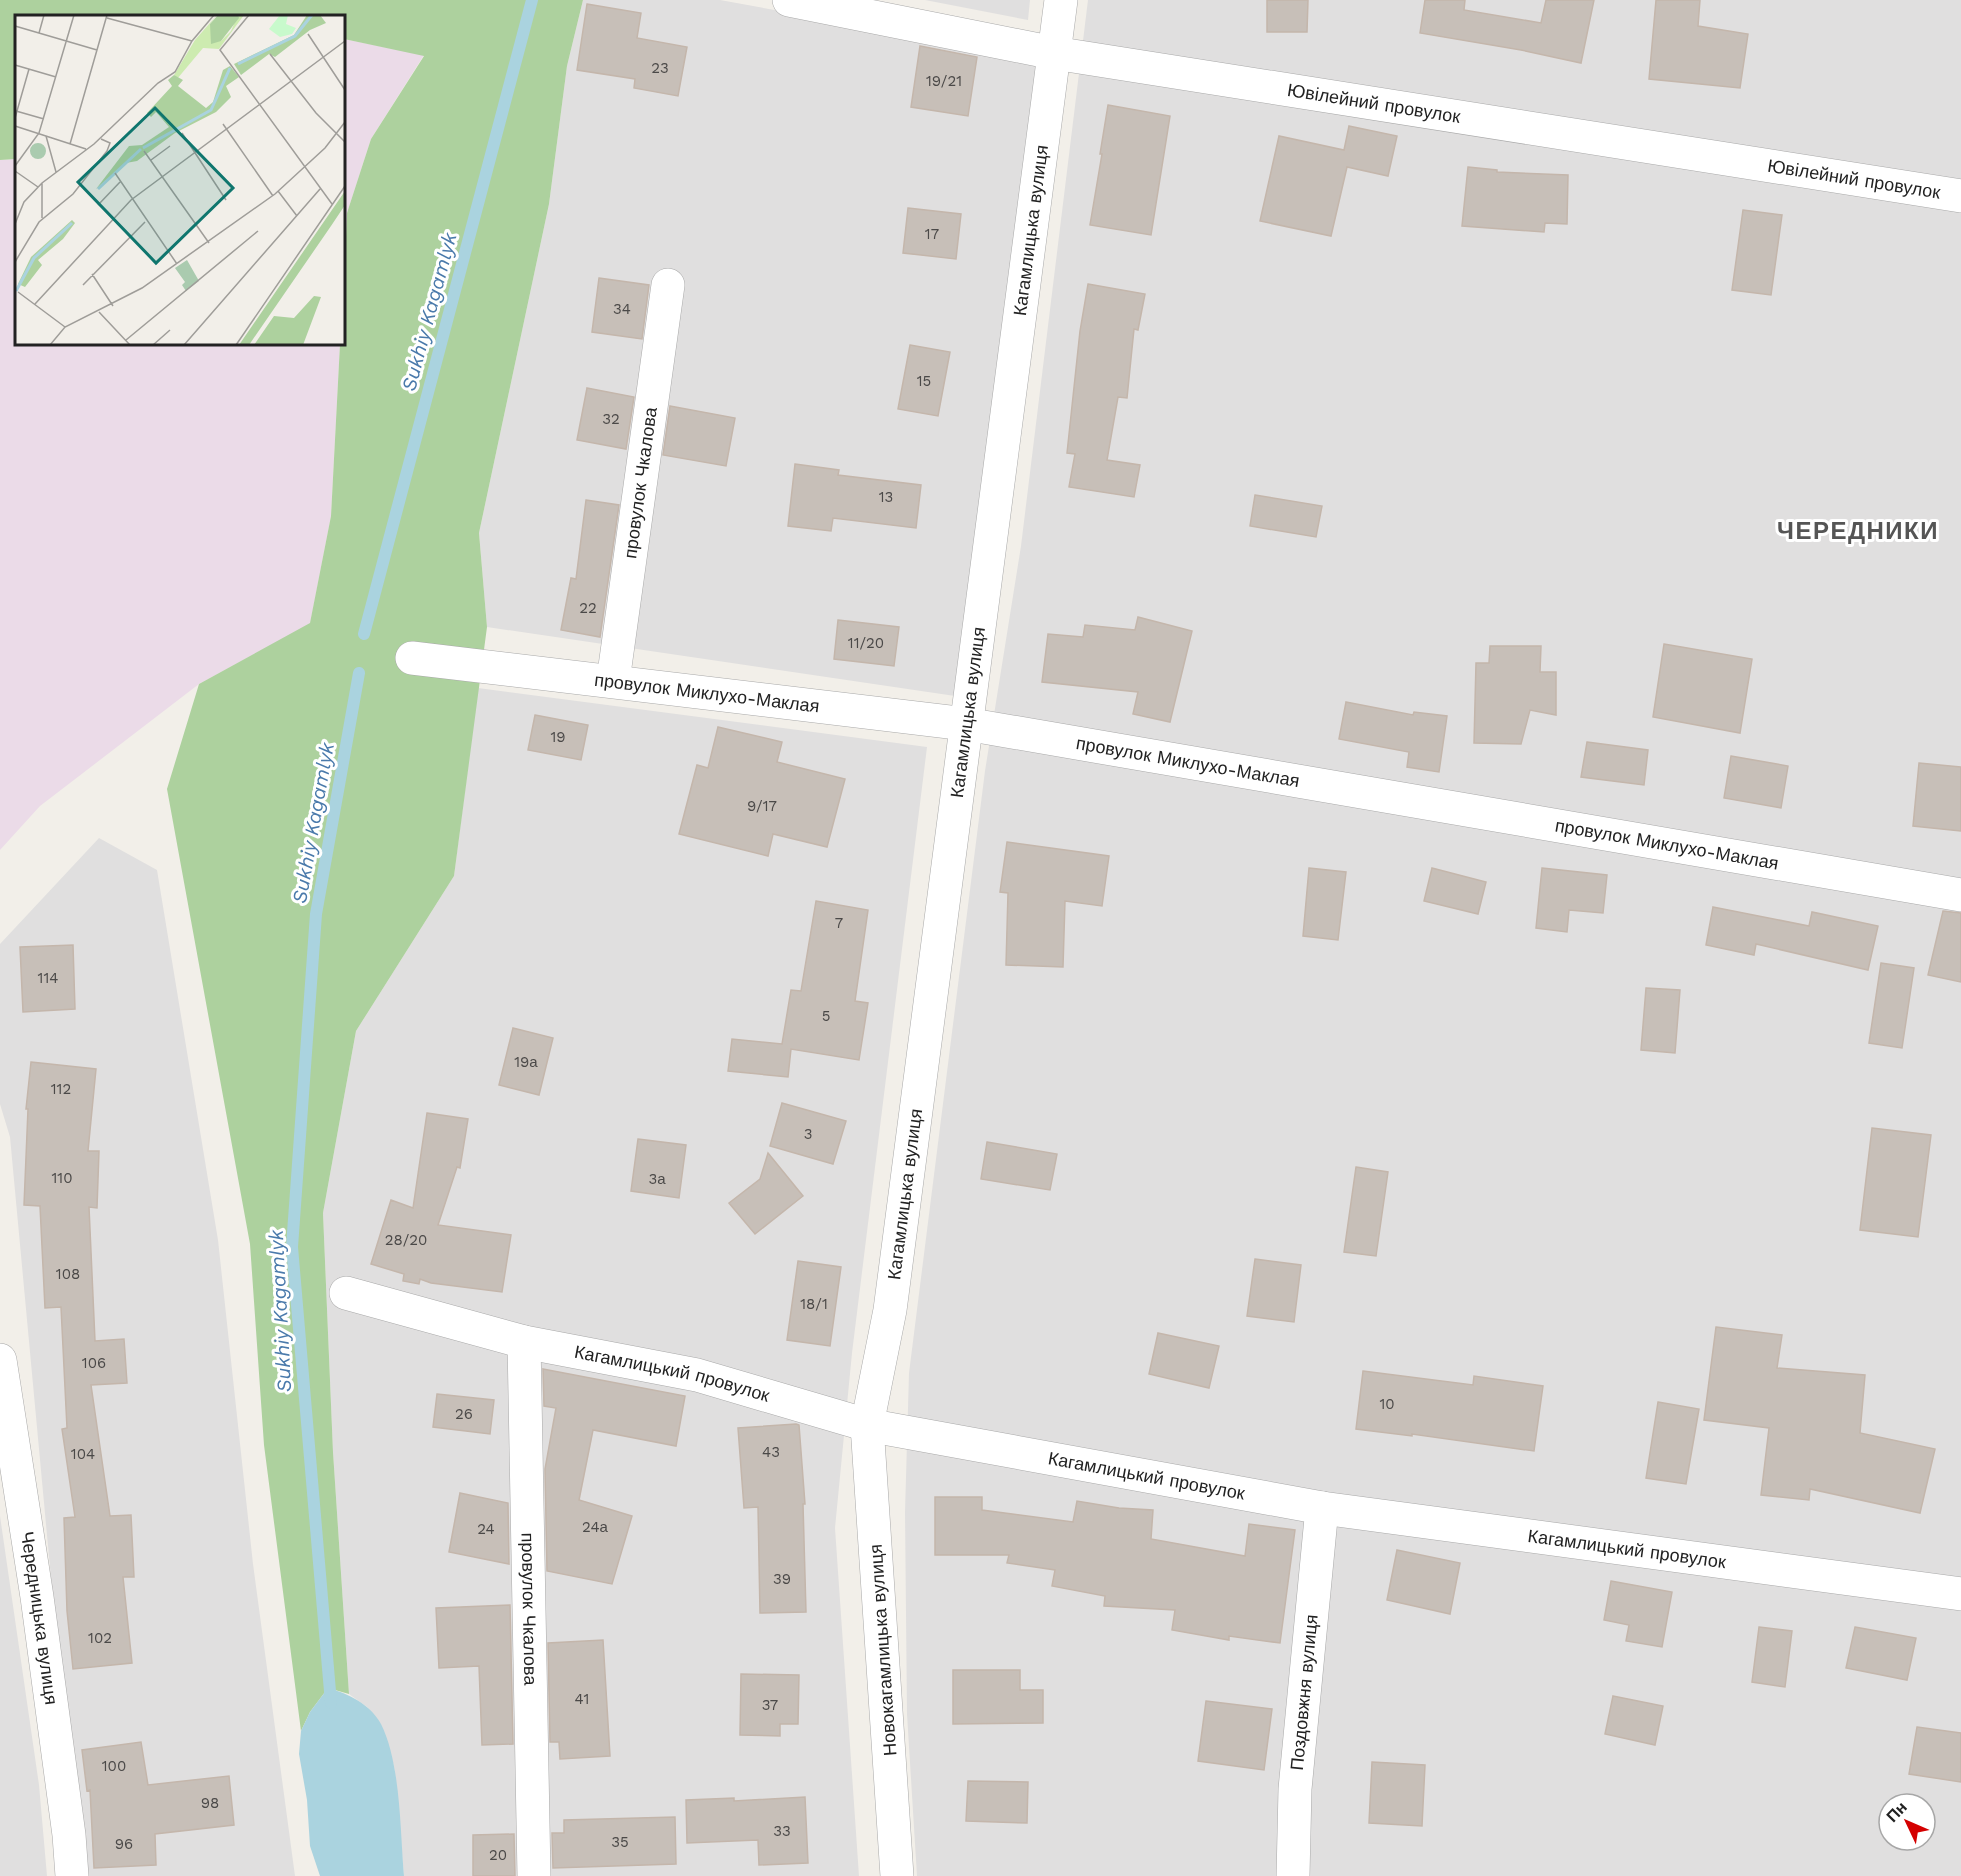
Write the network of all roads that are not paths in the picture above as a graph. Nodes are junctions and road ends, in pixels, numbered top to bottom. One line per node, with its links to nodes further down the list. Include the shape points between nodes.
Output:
1 (789, 0): 3 (street, Ювілейний провулок)
2 (1061, 0): 3 (street, Кагамлицька вулиця)
3 (1054, 53): 4 (street, Ювілейний провулок); 8 (street, Кагамлицька вулиця)
4 (1961, 196)
5 (668, 285): 7 (street, провулок Чкалова)
6 (412, 657): 7 (street, провулок Миклухо-Маклая)
7 (613, 681): 8 (street, провулок Миклухо-Маклая)
8 (966, 724): 9 (street, провулок Миклухо-Маклая); 13 (street, Кагамлицька вулиця, via 890,1310)
9 (1961, 896)
10 (346, 1293): 11 (street, Кагамлицький провулок)
11 (524, 1342): 13 (street, Кагамлицький провулок, via 697,1375); 17 (street, провулок Чкалова)
12 (0, 1360): 16 (street, Чередницька вулиця, via 37,1597)
13 (867, 1425): 14 (street, Кагамлицький провулок); 18 (street, Новокагамлицька вулиця)
14 (1322, 1508): 15 (street, Кагамлицький провулок); 19 (street, Поздовжня вулиця, via 1295,1789)
15 (1961, 1594)
16 (72, 1876)
17 (534, 1876)
18 (897, 1876)
19 (1293, 1876)

